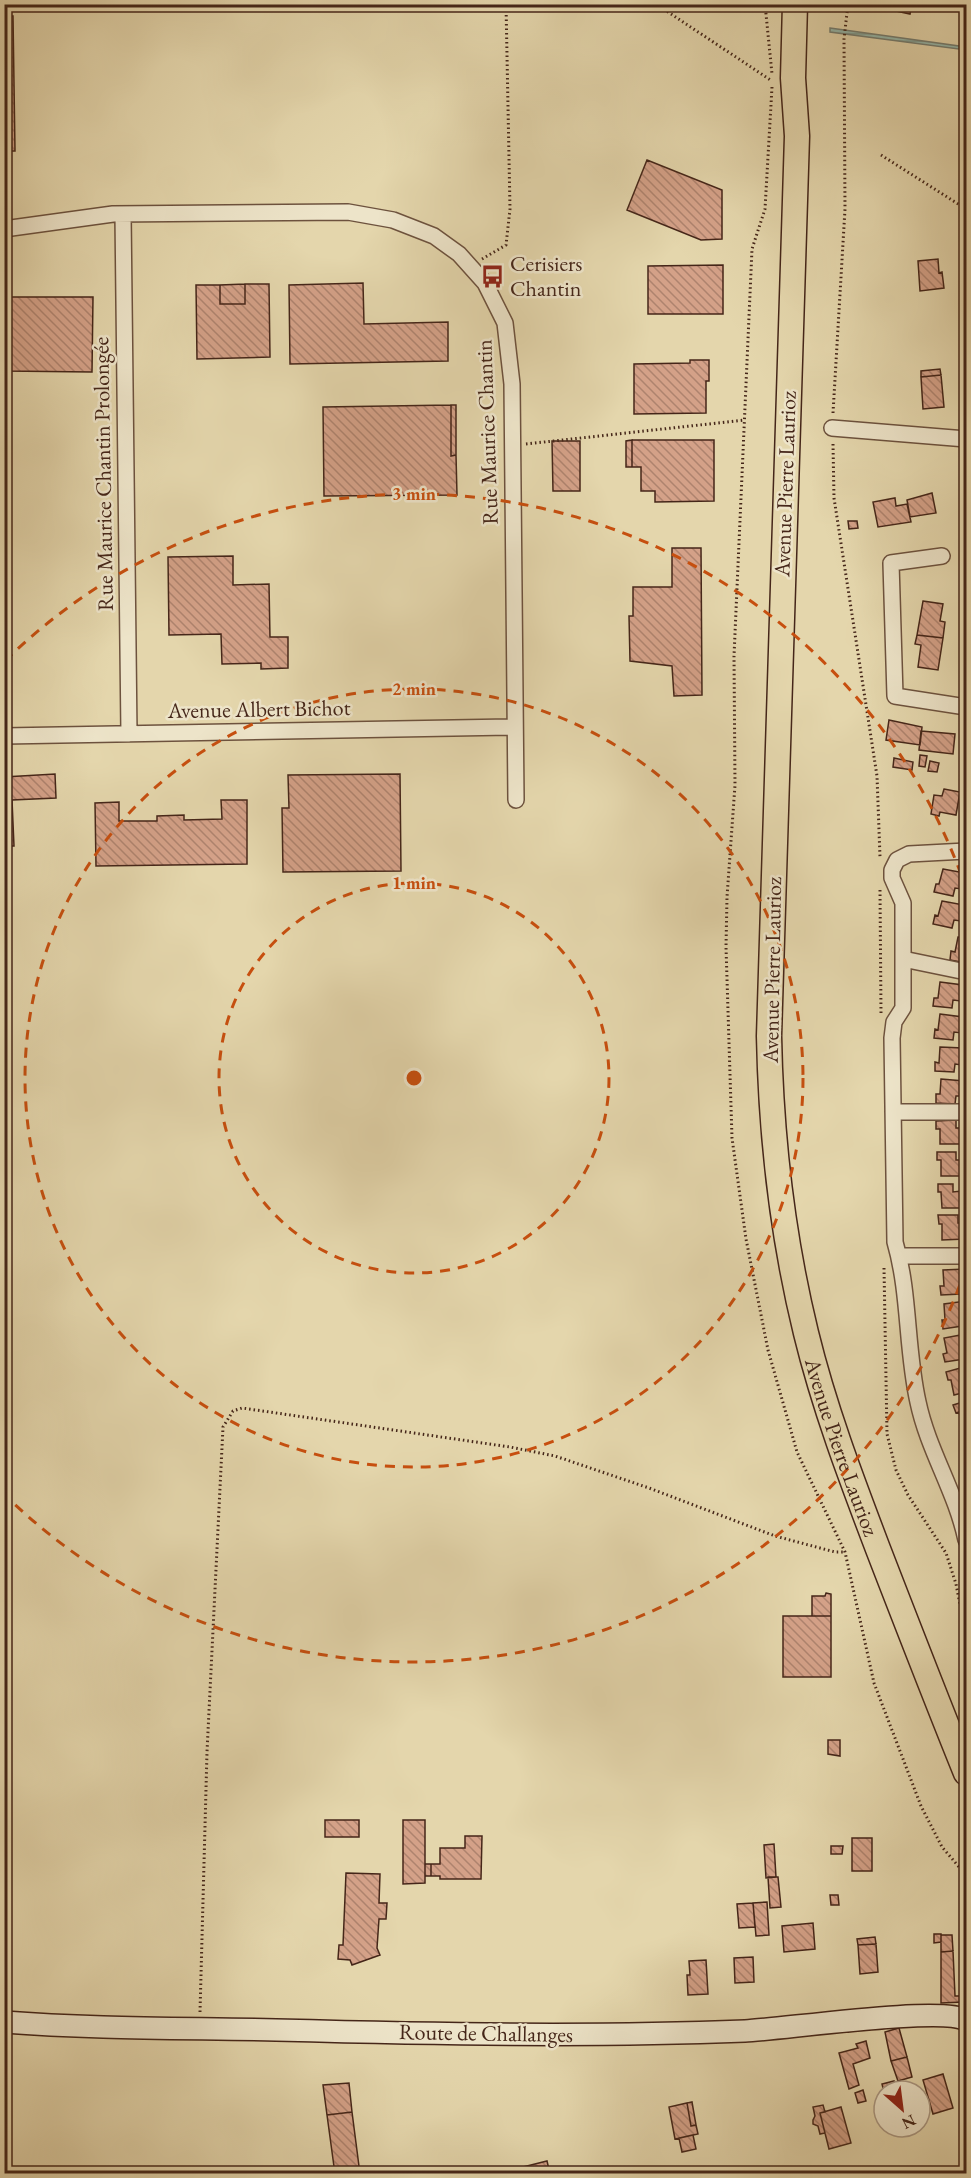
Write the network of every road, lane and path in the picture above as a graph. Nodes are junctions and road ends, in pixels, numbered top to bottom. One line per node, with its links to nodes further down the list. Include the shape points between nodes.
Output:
1 (506, 4): 13 (path, via 510,209 506,245)
2 (656, 4): 7 (path)
3 (765, 4): 7 (path)
4 (795, 4): 8 (main road, Avenue Pierre Laurioz, via 793,78)
5 (809, 4): 8 (main road, Avenue Pierre Laurioz, via 807,79)
6 (848, 4): 14 (path, via 844,39 845,209)
7 (772, 81): 16 (path, via 765,209 752,249 745,420)
8 (797, 136): 37 (main road, Avenue Pierre Laurioz, via 769,1036 778,1180 795,1287 824,1397 855,1489)
9 (881, 155): 10 (path)
10 (966, 209)
11 (123, 214): 12 (street, Rue Maurice Chantin); 13 (street, Rue Maurice Chantin, via 348,212 393,219 434,236); 20 (street, Rue Maurice Chantin Prolongée)
12 (4, 229)
13 (469, 266): 16 (street, Rue Maurice Chantin, via 485,283 505,323 512,384)
14 (832, 428): 15 (street); 24 (path, via 834,498 877,776)
15 (966, 439)
16 (512, 446): 19 (street, Rue Maurice Chantin)
17 (942, 556): 18 (street, via 891,563 895,696)
18 (966, 707)
19 (515, 727): 20 (street, Avenue Albert Bichot); 22 (street, Rue Maurice Chantin)
20 (129, 734): 21 (street, Avenue Albert Bichot)
21 (4, 736)
22 (516, 800)
23 (966, 851): 26 (street, via 909,854 897,860 892,878 903,903)
24 (880, 863)
25 (880, 885): 28 (path)
26 (903, 960): 27 (street); 29 (street, via 903,1008 894,1022 892,1038)
27 (966, 972)
28 (881, 1019)
29 (893, 1112): 30 (street); 31 (street, via 895,1242)
30 (966, 1112)
31 (899, 1256): 32 (street); 34 (street, via 918,1402 962,1519)
32 (966, 1256)
33 (884, 1265): 36 (path, via 887,1434 896,1470 908,1495 946,1553)
34 (966, 1540)
35 (845, 1552): 40 (path, via 776,1536 555,1456 242,1408 233,1411 223,1427 207,1752)
36 (966, 1635)
37 (966, 1773)
38 (966, 2020): 40 (street, Route de Challanges, via 951,2015 916,2016 774,2030 655,2034)
39 (4, 2022): 40 (street, Route de Challanges)
40 (199, 2028)

